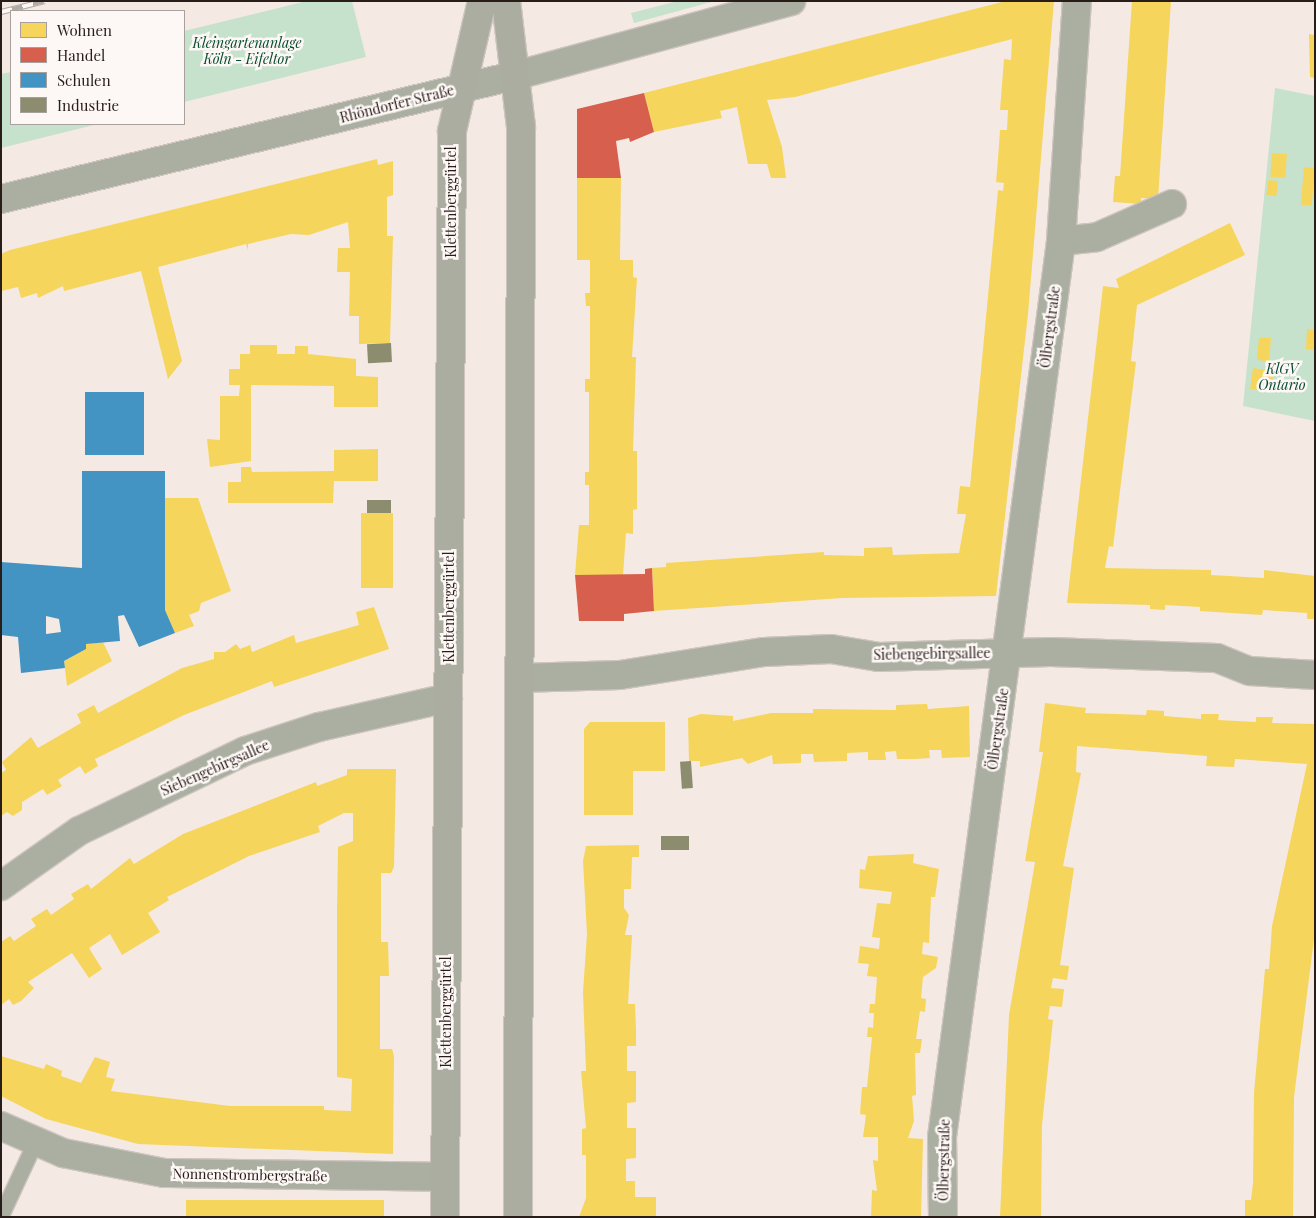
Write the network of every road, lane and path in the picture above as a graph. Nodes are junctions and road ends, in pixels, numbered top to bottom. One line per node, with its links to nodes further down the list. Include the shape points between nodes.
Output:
1 (482, 1): 6 (main road, Klettenberggürtel)
2 (506, 1): 5 (main road)
3 (792, 1): 5 (street, Rhöndorfer Straße)
4 (1077, 1): 9 (street, Ölbergstraße)
5 (517, 75): 6 (street, Rhöndorfer Straße); 12 (main road)
6 (463, 87): 7 (street, Rhöndorfer Straße); 13 (main road, Klettenberggürtel, via 452,132)
7 (1, 199)
8 (1172, 204): 9 (street, via 1097,237)
9 (1061, 241): 10 (street, Ölbergstraße)
10 (1008, 653): 11 (street, Siebengebirgsallee, via 1217,658 1250,671); 12 (street, Siebengebirgsallee, via 879,657 831,649 774,652 620,675); 21 (street, Ölbergstraße, via 942,1137)
11 (1315, 675)
12 (519, 678): 20 (main road)
13 (448, 698): 14 (street, Siebengebirgsallee, via 319,727 245,751 79,831); 17 (main road, Klettenberggürtel)
14 (1, 886)
15 (1, 1126): 16 (street, Nonnenstrombergstraße)
16 (35, 1142): 17 (street, Nonnenstrombergstraße, via 89,1160 164,1173); 18 (lane)
17 (446, 1177): 19 (main road, Klettenberggürtel)
18 (1, 1215)
19 (445, 1217)
20 (518, 1217)
21 (943, 1217)

